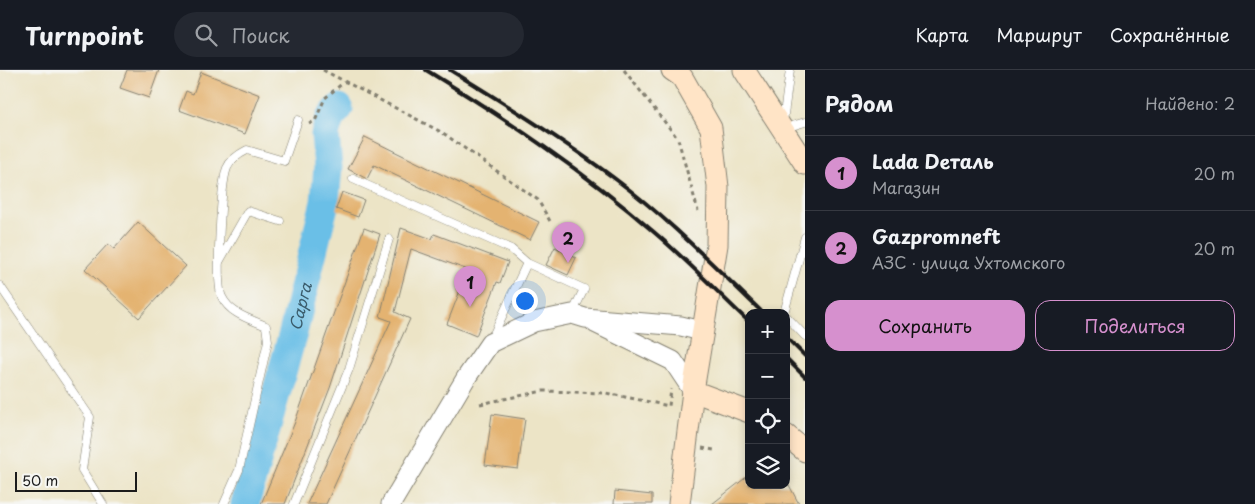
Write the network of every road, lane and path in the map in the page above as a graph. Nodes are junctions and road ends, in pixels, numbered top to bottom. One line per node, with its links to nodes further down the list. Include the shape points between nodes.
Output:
1 (323, 70): 6 (path)
2 (624, 70): 12 (path, via 678,139)
3 (672, 70): 23 (main road, via 682,77 711,128 718,187 717,245)
4 (744, 70): 9 (main road)
5 (790, 70): 9 (lane)
6 (344, 82): 7 (path, via 325,98 316,121 309,124); 14 (path, via 443,133 538,200)
7 (298, 120): 17 (lane, via 284,161 247,150 236,156 227,168)
8 (805, 122): 9 (lane)
9 (782, 129): 10 (main road)
10 (805, 164)
11 (353, 179): 18 (lane, via 511,249)
12 (701, 220)
13 (280, 221): 17 (lane, via 248,211)
14 (551, 223)
15 (389, 239): 34 (lane, via 349,369)
16 (804, 244): 20 (lane)
17 (219, 262): 33 (lane, via 221,296 231,310 266,326 268,341 239,470)
18 (527, 263): 21 (lane, via 584,288); 25 (lane)
19 (0, 286): 32 (lane, via 90,417 82,470)
20 (785, 309)
21 (579, 316): 23 (street); 25 (street, via 534,322); 26 (street, via 673,361)
22 (790, 320): 24 (lane)
23 (702, 331): 26 (main road)
24 (805, 336)
25 (490, 343): 35 (street)
26 (693, 391): 29 (main road); 36 (main road)
27 (480, 404): 28 (path, via 543,391 606,393)
28 (669, 406)
29 (745, 410)
30 (790, 438): 31 (main road)
31 (805, 451)
32 (103, 504)
33 (224, 504)
34 (294, 504)
35 (391, 504)
36 (679, 504)

